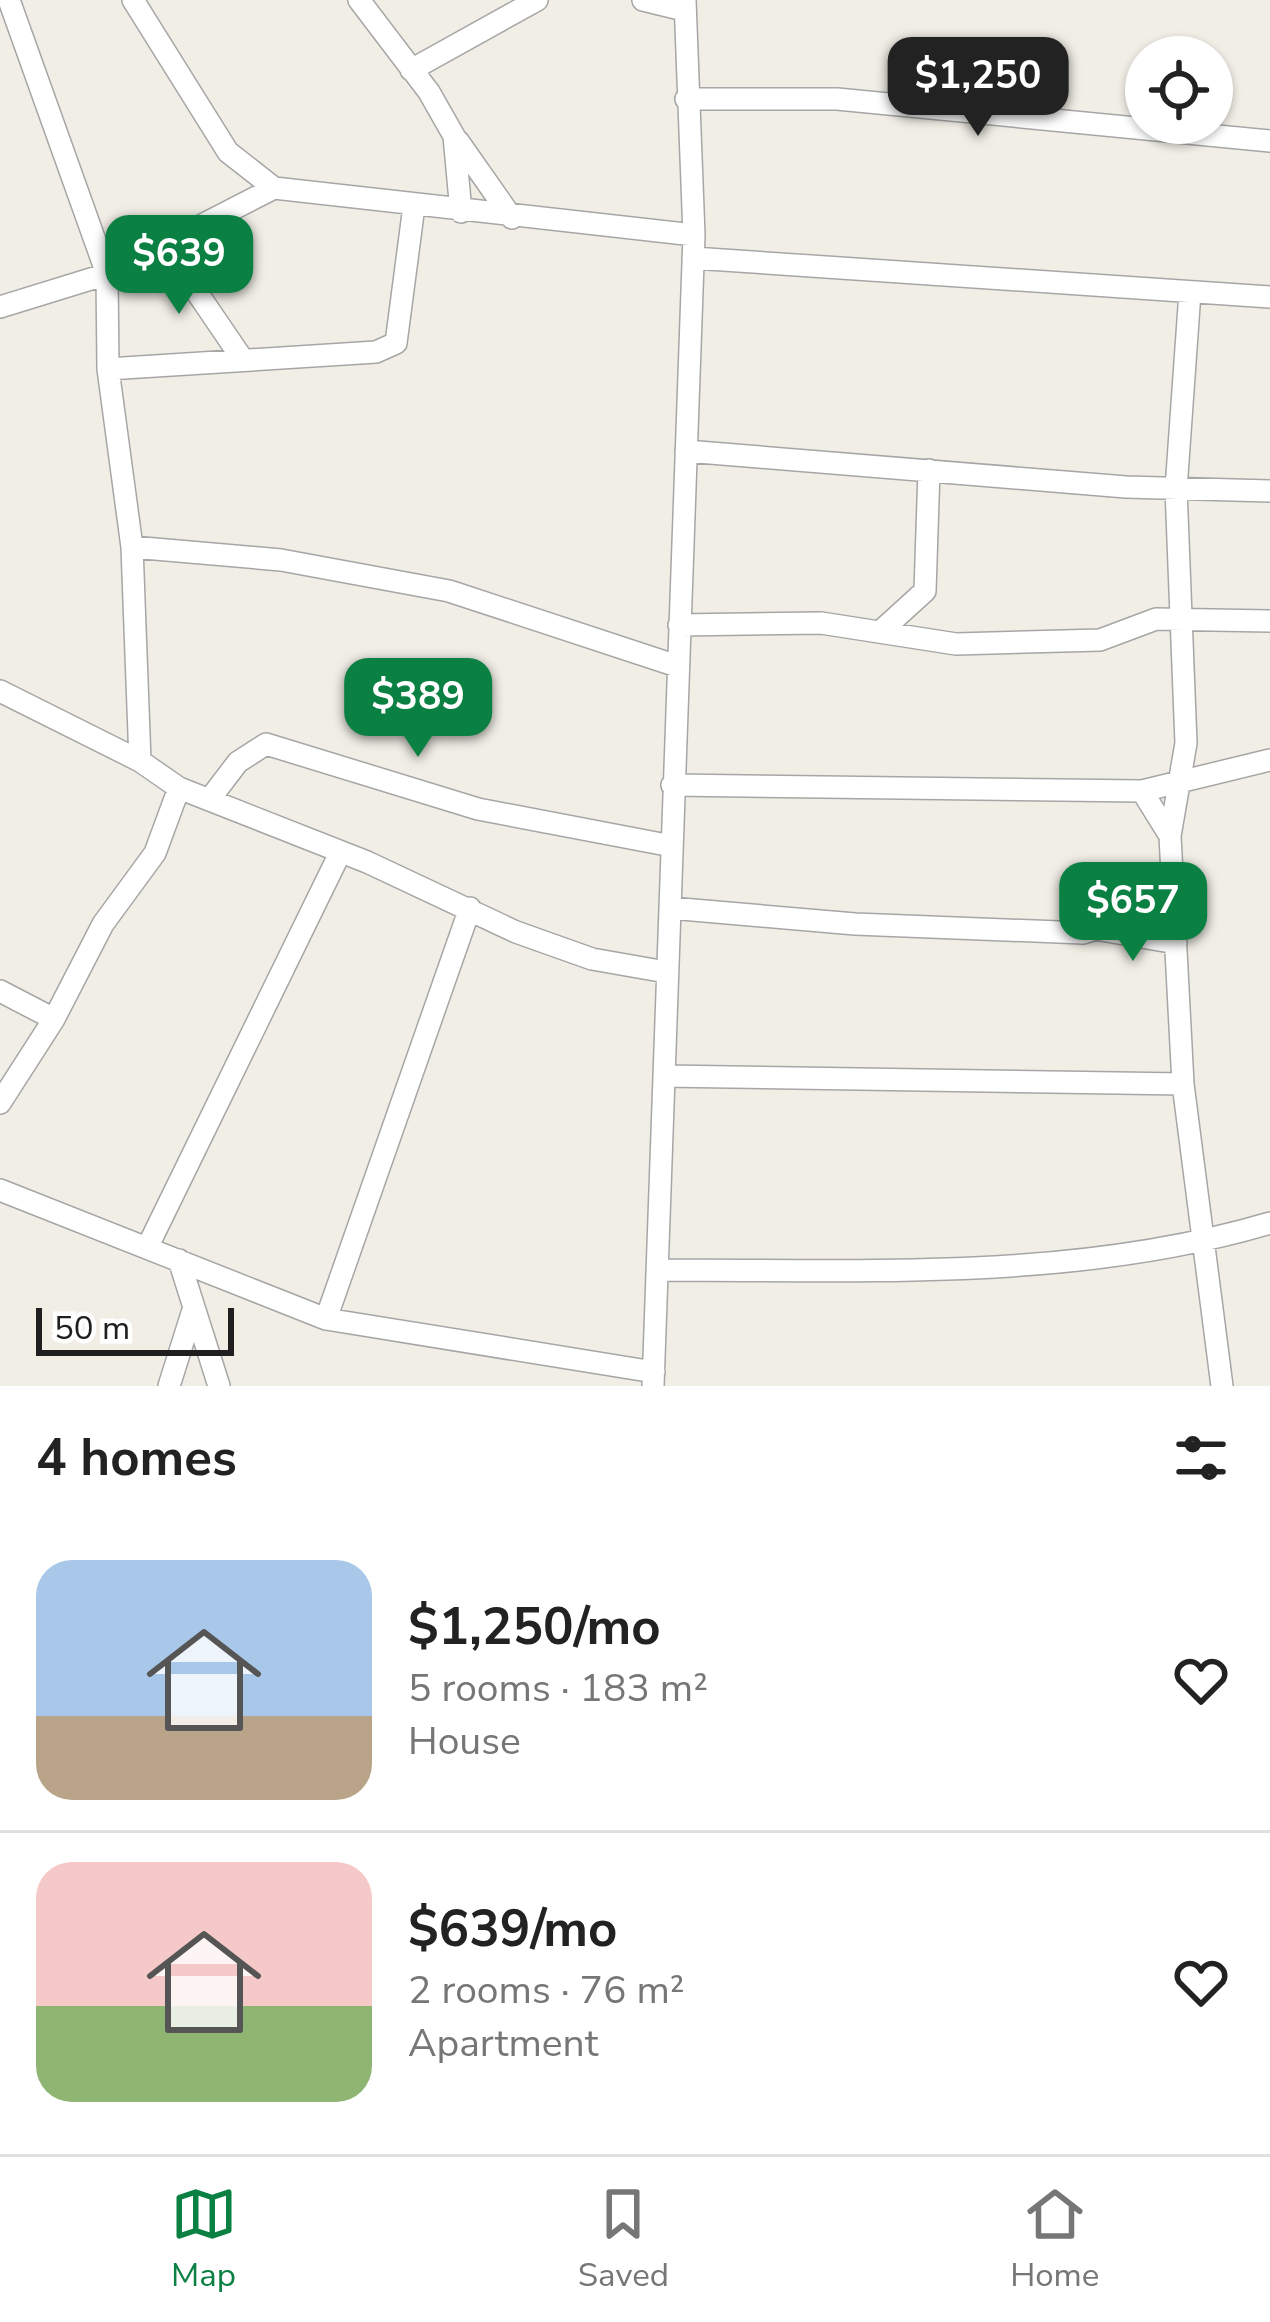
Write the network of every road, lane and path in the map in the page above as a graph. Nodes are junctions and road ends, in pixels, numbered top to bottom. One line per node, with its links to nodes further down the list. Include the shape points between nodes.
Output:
1 (9, 0): 18 (street)
2 (133, 0): 11 (street, via 228,152)
3 (359, 0): 7 (street)
4 (537, 0): 7 (street)
5 (644, 0): 6 (street)
6 (684, 5): 8 (street)
7 (411, 70): 9 (street)
8 (686, 99): 10 (street, via 837,98); 15 (street)
9 (454, 136): 13 (street); 14 (street)
10 (1270, 141)
11 (274, 188): 12 (street); 16 (street)
12 (414, 206): 13 (street); 22 (street, via 396,343 376,352)
13 (461, 212): 14 (street)
14 (512, 218): 15 (street)
15 (694, 235): 17 (street)
16 (164, 244): 18 (street); 22 (street)
17 (693, 258): 19 (street); 24 (street)
18 (107, 274): 21 (street); 23 (street)
19 (1190, 292): 20 (street); 26 (street)
20 (1270, 297)
21 (0, 307)
22 (241, 357): 23 (street)
23 (108, 369): 28 (street)
24 (686, 451): 25 (street); 31 (street)
25 (929, 470): 26 (street); 32 (street, via 926,591)
26 (1176, 490): 27 (street); 29 (street)
27 (1270, 491)
28 (132, 547): 33 (street, via 281,560 429,587); 37 (street)
29 (1178, 620): 30 (street); 32 (street, via 1100,640 956,644); 35 (street)
30 (1270, 621)
31 (679, 625): 32 (street, via 821,623); 33 (street)
32 (881, 631)
33 (677, 666): 40 (street)
34 (0, 692): 37 (street)
35 (1186, 742): 38 (street); 39 (street)
36 (1270, 760): 38 (street)
37 (140, 761): 41 (street)
38 (1222, 767): 39 (street)
39 (1184, 782): 42 (street); 44 (street)
40 (672, 784): 42 (street); 45 (street)
41 (179, 788): 43 (street); 54 (street, via 155,853 103,924)
42 (1142, 791): 44 (street)
43 (209, 800): 45 (street, via 238,762 266,744 478,808); 46 (street)
44 (1170, 836): 47 (street)
45 (672, 846): 49 (street)
46 (340, 853): 48 (street); 61 (street)
47 (1173, 884): 50 (street); 51 (street)
48 (470, 908): 52 (street, via 566,952); 65 (street)
49 (670, 908): 50 (street, via 877,925); 52 (street)
50 (1101, 929): 51 (street)
51 (1176, 943): 56 (street)
52 (666, 972): 55 (street)
53 (0, 991): 54 (street)
54 (54, 1019): 57 (street)
55 (664, 1076): 56 (street); 63 (street)
56 (1183, 1084): 60 (street)
57 (0, 1103)
58 (0, 1190): 61 (street)
59 (1270, 1223): 60 (street)
60 (1205, 1243): 63 (street, via 920,1270); 69 (street)
61 (147, 1248): 62 (street)
62 (178, 1260): 64 (street); 65 (street)
63 (661, 1270): 66 (street)
64 (193, 1310): 67 (street); 68 (street)
65 (326, 1319): 66 (street)
66 (654, 1379)
67 (169, 1386)
68 (219, 1386)
69 (1222, 1386)

